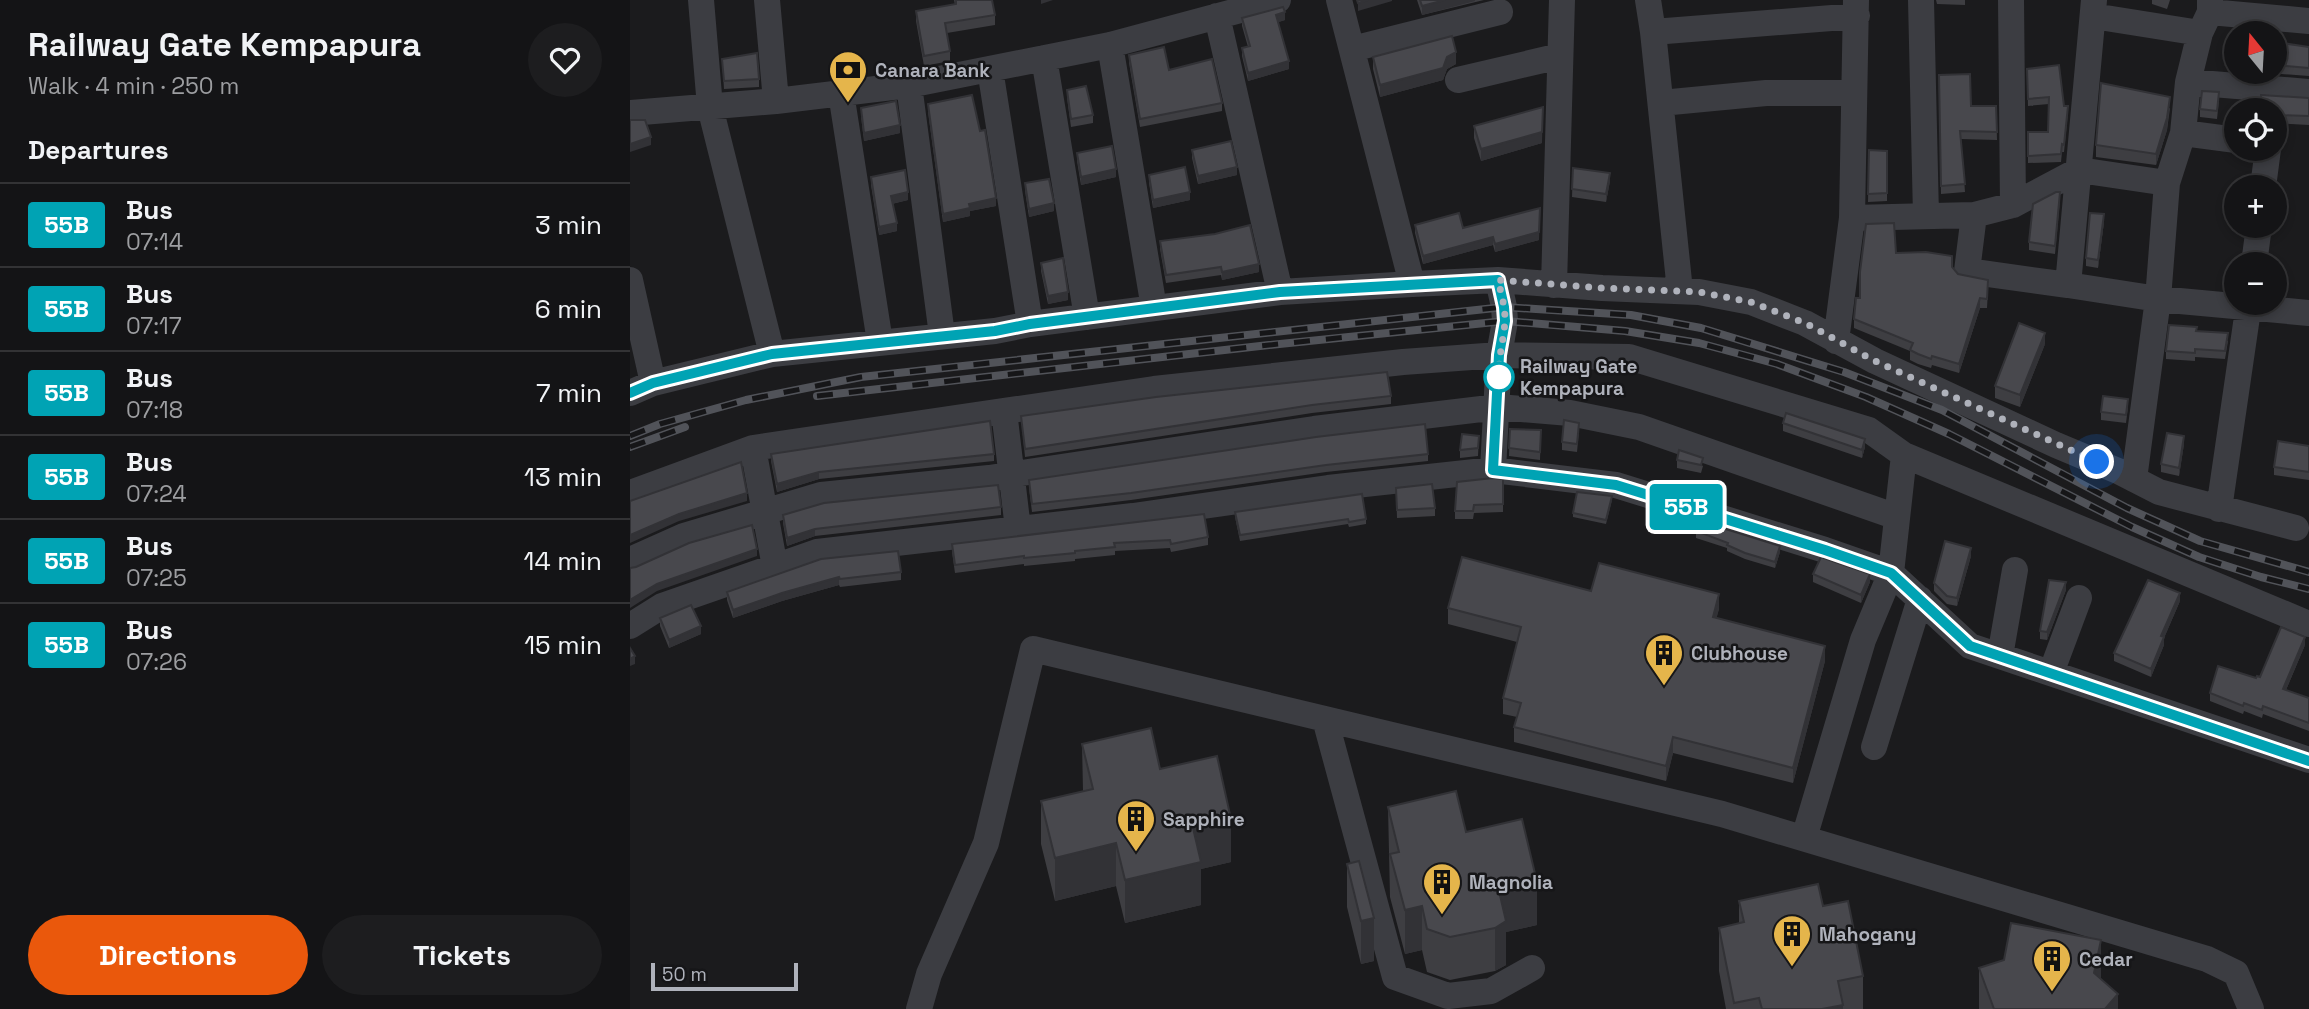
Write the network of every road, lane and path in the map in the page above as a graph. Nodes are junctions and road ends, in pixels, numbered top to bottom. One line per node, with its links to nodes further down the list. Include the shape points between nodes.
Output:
1 (701, 0): 29 (street)
2 (767, 0): 27 (street)
3 (1278, 0): 13 (street)
4 (1339, 0): 17 (street)
5 (1562, 0): 18 (street)
6 (1648, 0): 15 (street)
7 (1921, 0): 37 (street)
8 (2011, 0): 35 (street)
9 (1857, 8): 15 (street); 26 (street)
10 (2093, 8): 12 (street); 33 (street)
11 (1500, 12): 17 (street)
12 (2207, 15): 14 (street); 22 (street)
13 (1217, 16): 16 (street); 45 (street)
14 (2309, 21)
15 (1653, 32): 28 (street)
16 (1110, 45): 19 (street); 48 (street)
17 (1352, 49): 41 (street)
18 (1560, 56): 21 (street); 42 (street)
19 (1044, 58): 20 (street); 52 (street)
20 (990, 69): 23 (street); 53 (street)
21 (1458, 80)
22 (2188, 82): 24 (street); 31 (street)
23 (909, 85): 25 (street); 54 (street)
24 (2309, 92)
25 (841, 93): 27 (street); 56 (street)
26 (1853, 93): 28 (street, via 1766,93); 38 (street)
27 (776, 101): 29 (street)
28 (1661, 103): 44 (street)
29 (710, 107): 30 (street); 57 (street)
30 (630, 113)
31 (2183, 133): 32 (street); 34 (street)
32 (2224, 138)
33 (2079, 170): 34 (street); 35 (street); 43 (street)
34 (2167, 183): 46 (street)
35 (2013, 205): 36 (street)
36 (1974, 215): 37 (street); 43 (street, via 1967,271)
37 (1926, 216): 38 (street)
38 (1852, 218): 55 (street)
39 (630, 280): 59 (street)
40 (1498, 280): 41 (street); 42 (street); 58 (street, via 1505,321)
41 (1412, 284): 45 (street)
42 (1554, 285): 44 (street)
43 (2068, 285): 46 (street)
44 (1680, 291): 55 (street, via 1751,302)
45 (1280, 292): 48 (street)
46 (2158, 299): 47 (street); 66 (street)
47 (2224, 303)
48 (1154, 308): 52 (street)
49 (2287, 310): 50 (street)
50 (2309, 313)
51 (2247, 315): 68 (street)
52 (1087, 317): 53 (street)
53 (1030, 324): 54 (street)
54 (942, 335): 56 (street)
55 (1836, 341): 66 (street)
56 (880, 342): 57 (street)
57 (772, 354): 59 (street)
58 (1499, 355): 60 (street); 61 (street, via 1154,389); 63 (street, via 1629,357 1869,430)
59 (641, 388)
60 (1498, 407): 64 (street); 65 (street); 70 (street, via 1570,413 1639,427)
61 (1004, 411): 62 (street); 65 (street)
62 (753, 448): 67 (street); 69 (street)
63 (1904, 454): 70 (street); 79 (street)
64 (1493, 470): 72 (street); 76 (street, via 1616,485)
65 (1012, 474): 69 (street, via 821,495); 72 (street)
66 (2134, 480): 68 (street)
67 (630, 493)
68 (2218, 509): 71 (street)
69 (766, 511): 73 (street, via 684,536); 74 (street)
70 (1897, 517): 76 (street)
71 (2296, 528)
72 (1018, 529): 74 (street, via 817,552)
73 (630, 560)
74 (775, 567): 80 (street, via 662,606)
75 (2015, 570): 81 (street)
76 (1891, 573): 78 (street); 86 (street, via 1863,640)
77 (2079, 598): 82 (street)
78 (1920, 599): 81 (street, via 1970,646); 84 (street)
79 (2309, 624)
80 (630, 625)
81 (2000, 656): 82 (street)
82 (2051, 673): 85 (street)
83 (1325, 719): 86 (street); 87 (street, via 1395,977 1448,996 1491,991); 88 (street, via 1033,649 986,843 929,974)
84 (1874, 747)
85 (2309, 761)
86 (1804, 838): 89 (street, via 2207,959 2236,973)
87 (1532, 968)
88 (919, 1009)
89 (2250, 1009)

